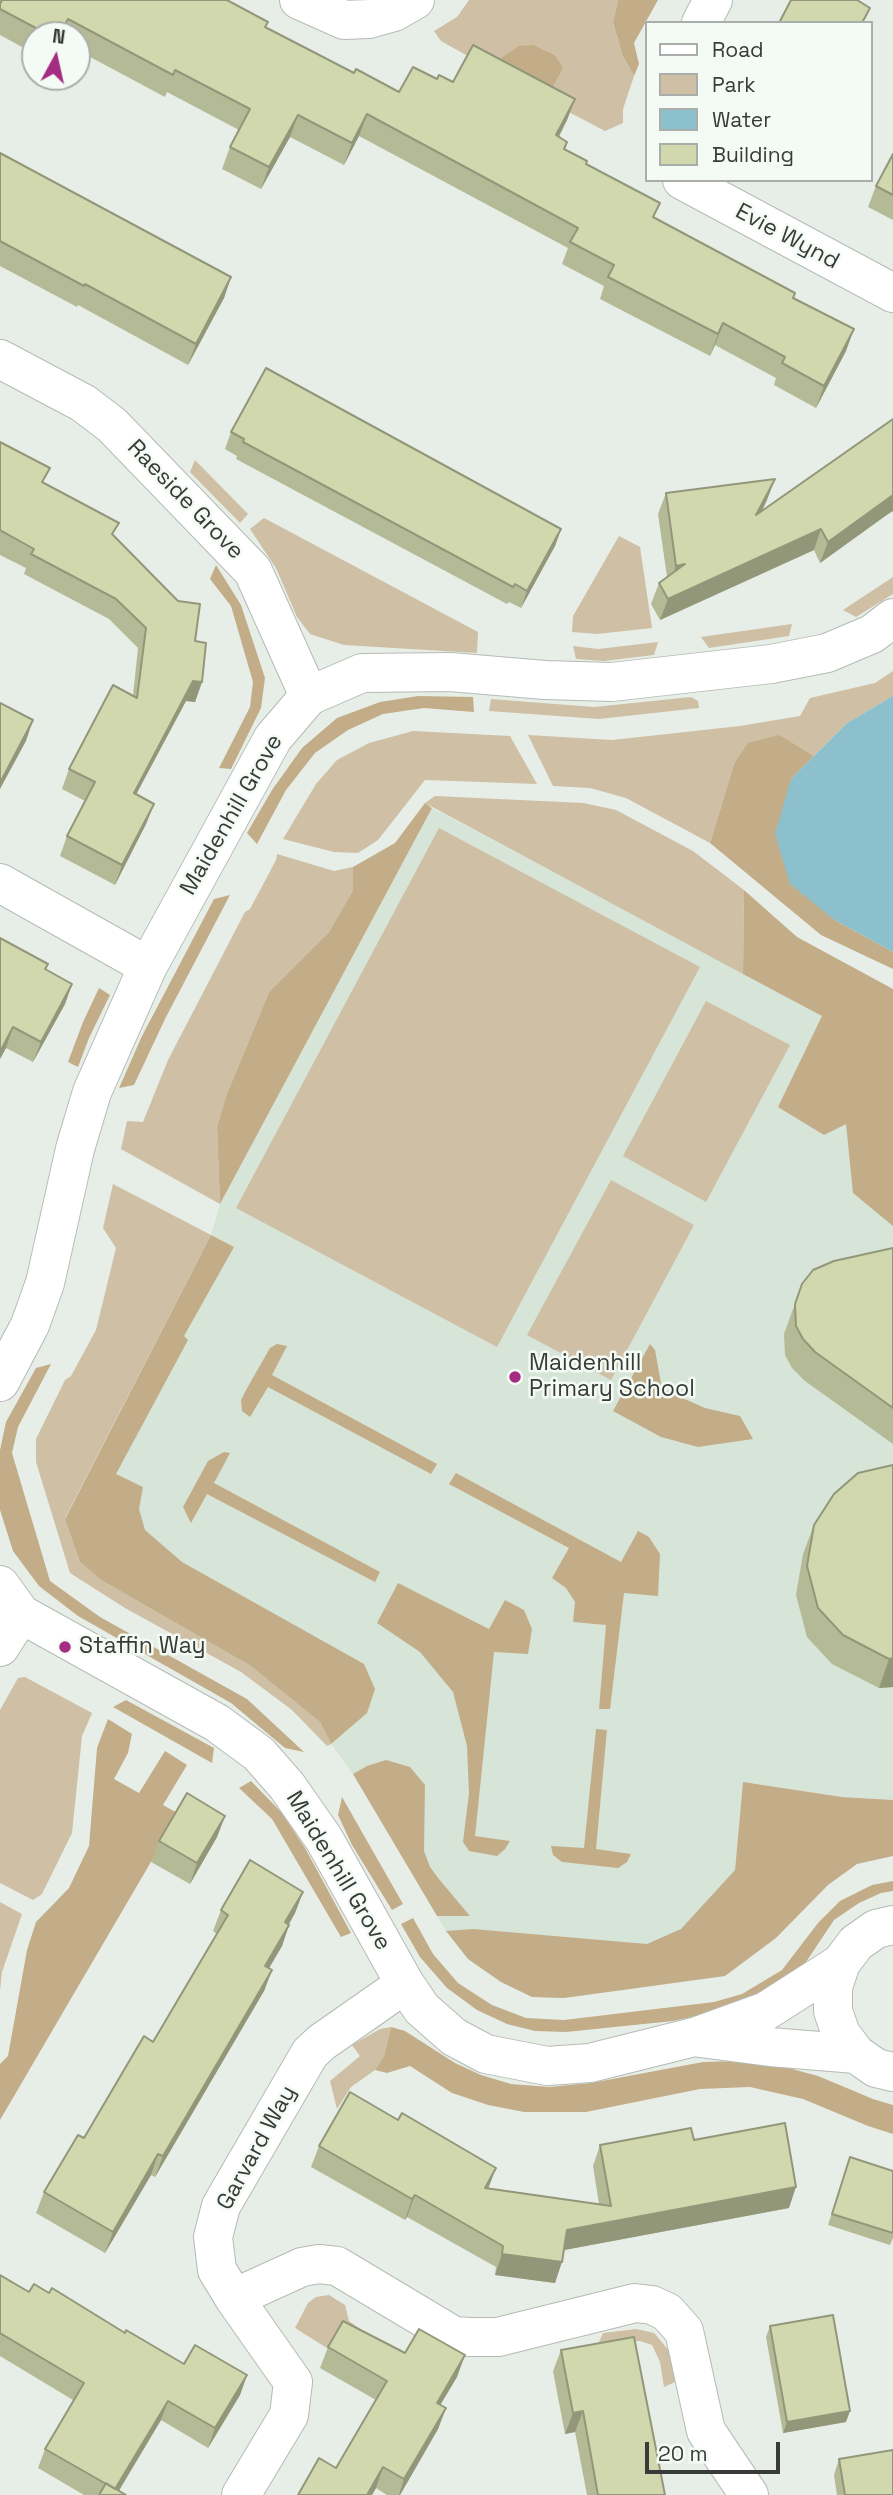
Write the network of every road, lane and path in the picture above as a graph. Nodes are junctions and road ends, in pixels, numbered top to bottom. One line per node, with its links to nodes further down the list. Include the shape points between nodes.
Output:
1 (299, 0): 2 (street, via 344,20 394,12)
2 (415, 0)
3 (713, 0): 4 (street)
4 (702, 21)
5 (686, 182): 6 (street, Evie Wynd)
6 (893, 293)
7 (0, 359): 9 (street, Raeside Grove, via 83,403 112,425 253,571)
8 (893, 618): 9 (street, Maidenhill Grove, via 872,634 827,653 771,664 612,682 362,673)
9 (310, 696): 11 (street, Maidenhill Grove, via 273,738)
10 (0, 883): 11 (street)
11 (148, 965): 12 (street, Maidenhill Grove, via 92,1092 45,1283 30,1325)
12 (0, 1382)
13 (11, 1600): 14 (street); 17 (street, Maidenhill Grove, via 217,1723 259,1754 324,1839)
14 (0, 1647)
15 (893, 1925): 16 (street, via 876,1929 856,1943)
16 (841, 1963): 18 (street, Maidenhill Grove, via 766,2011); 19 (street, via 833,1986 833,2011 841,2034)
17 (405, 1984): 18 (street, Maidenhill Grove, via 422,2009 454,2038 486,2054 547,2066 590,2063); 21 (street, Garvard Way, via 310,2053 221,2206 213,2253)
18 (694, 2037): 19 (street, Maidenhill Grove)
19 (856, 2054): 20 (street)
20 (893, 2073)
21 (234, 2298): 22 (street, Garvard Way, via 293,2382 289,2414); 23 (street, via 302,2267 319,2264 337,2266 454,2336 498,2337 635,2303 652,2305 667,2312 684,2331 706,2431)
22 (241, 2495)
23 (749, 2495)

